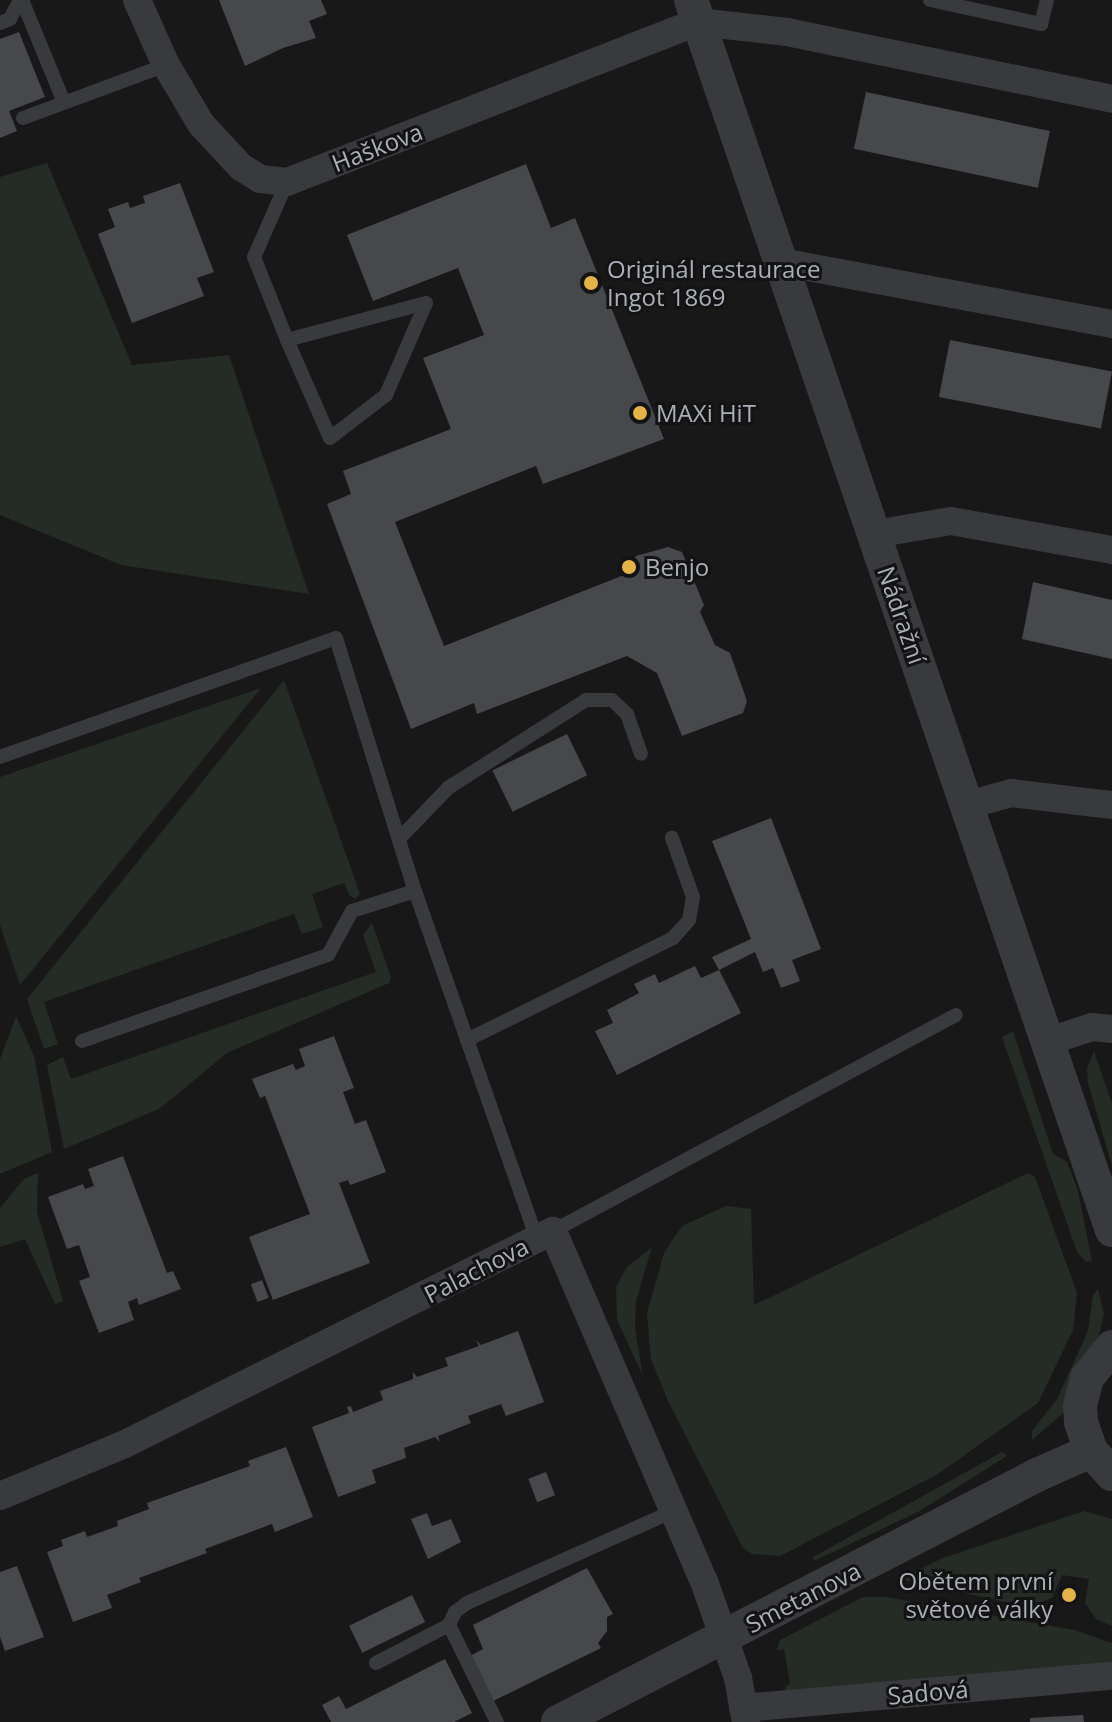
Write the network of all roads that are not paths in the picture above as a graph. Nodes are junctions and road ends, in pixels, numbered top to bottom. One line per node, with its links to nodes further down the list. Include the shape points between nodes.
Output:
1 (21, 0): 6 (lane, via 10,19); 9 (lane)
2 (137, 0): 7 (street)
3 (930, 0): 4 (lane, via 1041,24)
4 (1047, 0)
5 (695, 11): 8 (street); 11 (street, Haškova); 12 (street, Nádražní)
6 (0, 23)
7 (166, 65): 9 (lane); 11 (street, via 201,124 241,167 260,179)
8 (1112, 99)
9 (63, 100): 10 (lane)
10 (23, 118)
11 (287, 182): 14 (lane, via 254,257)
12 (781, 262): 13 (street); 15 (street, Nádražní)
13 (1112, 324)
14 (287, 340): 14 (lane, via 330,438 386,395 426,303)
15 (875, 534): 16 (street, via 951,521); 19 (street, Nádražní)
16 (1112, 550)
17 (641, 754): 22 (lane, via 627,714 612,700 586,700 448,788)
18 (0, 757): 22 (lane, via 336,638)
19 (968, 805): 20 (street, via 1011,793); 28 (street, Nádražní)
20 (1112, 805)
21 (672, 838): 26 (lane, via 693,897 689,920 673,938)
22 (399, 839): 23 (lane)
23 (415, 891): 26 (lane); 27 (lane, via 352,911 328,955)
24 (956, 1015): 30 (lane)
25 (1112, 1029): 28 (street, via 1092,1027)
26 (467, 1040): 30 (lane)
27 (82, 1041)
28 (1049, 1041): 29 (street, Nádražní)
29 (1112, 1230)
30 (545, 1235): 33 (street, Palachova, via 125,1444); 34 (street, Palachova)
31 (1112, 1347): 32 (street, via 1094,1365 1082,1392 1081,1422)
32 (1102, 1462): 36 (street, Smetanova, via 1037,1475)
33 (0, 1496)
34 (674, 1511): 35 (lane, via 467,1603); 36 (street, Palachova)
35 (449, 1625): 37 (lane); 40 (lane)
36 (724, 1637): 39 (street, Palachova); 41 (street, Smetanova)
37 (376, 1663)
38 (1112, 1676): 39 (street, Sadová)
39 (745, 1715)
40 (497, 1722)
41 (558, 1722)

